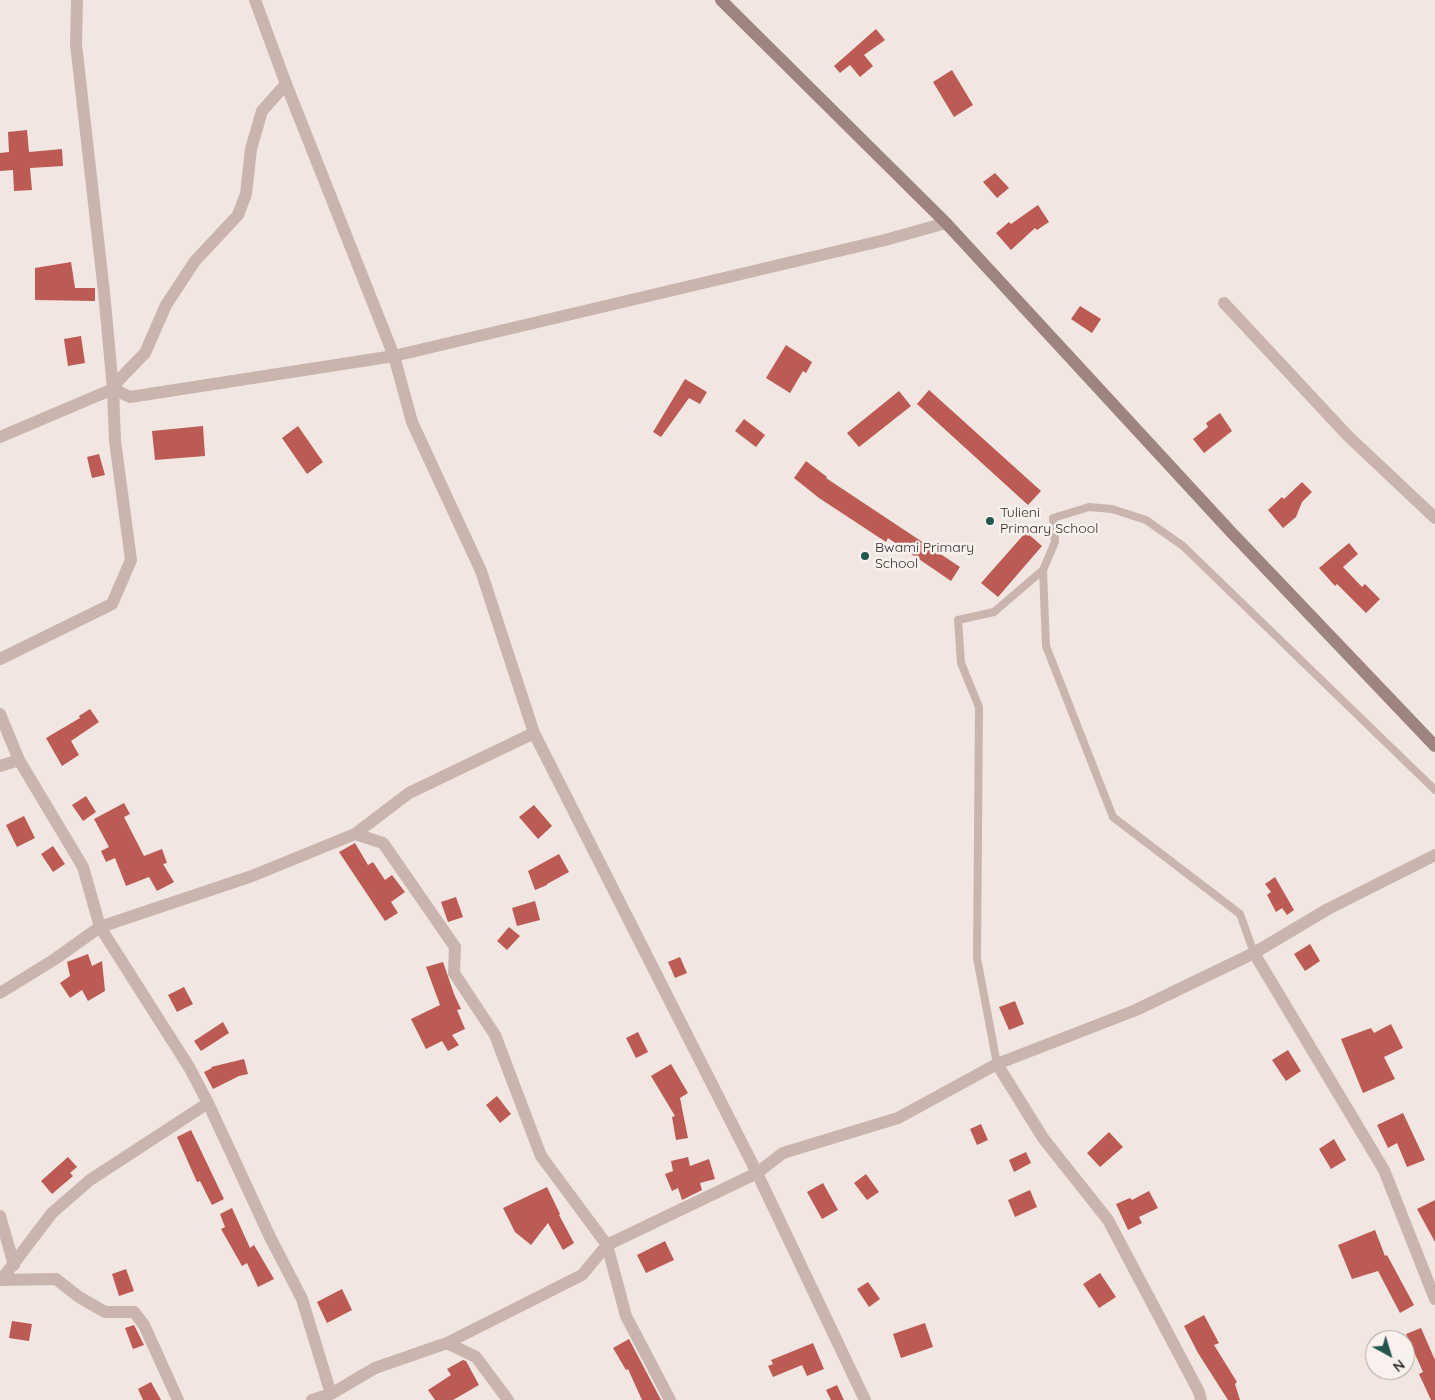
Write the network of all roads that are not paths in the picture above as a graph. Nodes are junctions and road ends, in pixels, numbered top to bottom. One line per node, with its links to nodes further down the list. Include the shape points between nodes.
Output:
1 (77, 0): 8 (street, via 76,44)
2 (255, 0): 4 (street)
3 (721, 0): 5 (main road)
4 (286, 84): 7 (street); 8 (street, via 262,111 251,149 246,194 238,215 195,261 166,305 145,353)
5 (946, 223): 7 (street); 15 (main road, via 1231,532)
6 (1224, 303): 10 (street, via 1348,436)
7 (394, 356): 8 (street, via 130,397); 14 (street, via 412,422 481,571)
8 (113, 389): 9 (street); 12 (street, via 115,441 131,560 112,604)
9 (0, 438)
10 (1435, 518)
11 (1043, 570): 18 (lane, via 1055,542 1052,518 1089,508 1112,509 1146,520 1183,546); 22 (lane, via 1046,646 1113,817 1240,914); 24 (lane, via 994,612 958,620 961,664 979,707 978,958)
12 (0, 659)
13 (0, 714): 16 (street)
14 (534, 733): 19 (street, via 409,793); 26 (street)
15 (1435, 746)
16 (19, 760): 17 (street); 21 (street, via 83,867)
17 (0, 766)
18 (1435, 790)
19 (355, 834): 21 (street, via 252,876); 28 (street, via 383,843 455,947 454,973 494,1035 541,1156)
20 (1435, 855): 22 (street, via 1328,909)
21 (100, 927): 23 (street); 25 (street, via 189,1067)
22 (1254, 952): 24 (street, via 1136,1010); 30 (street, via 1384,1170)
23 (0, 993)
24 (997, 1064): 26 (street, via 898,1118 783,1153); 38 (street, via 1043,1138 1108,1220)
25 (208, 1103): 29 (street, via 90,1180 52,1213); 32 (street, via 302,1299)
26 (756, 1174): 28 (street); 37 (street)
27 (0, 1216): 29 (street)
28 (607, 1245): 31 (street, via 582,1275); 36 (street, via 626,1316)
29 (14, 1265): 33 (street, via 1,1280 56,1279 105,1312 134,1312 144,1325)
30 (1435, 1299)
31 (447, 1343): 32 (street, via 375,1368); 35 (street, via 476,1357)
32 (332, 1394): 34 (street)
33 (178, 1400)
34 (312, 1400)
35 (508, 1400)
36 (670, 1400)
37 (865, 1400)
38 (1201, 1400)

